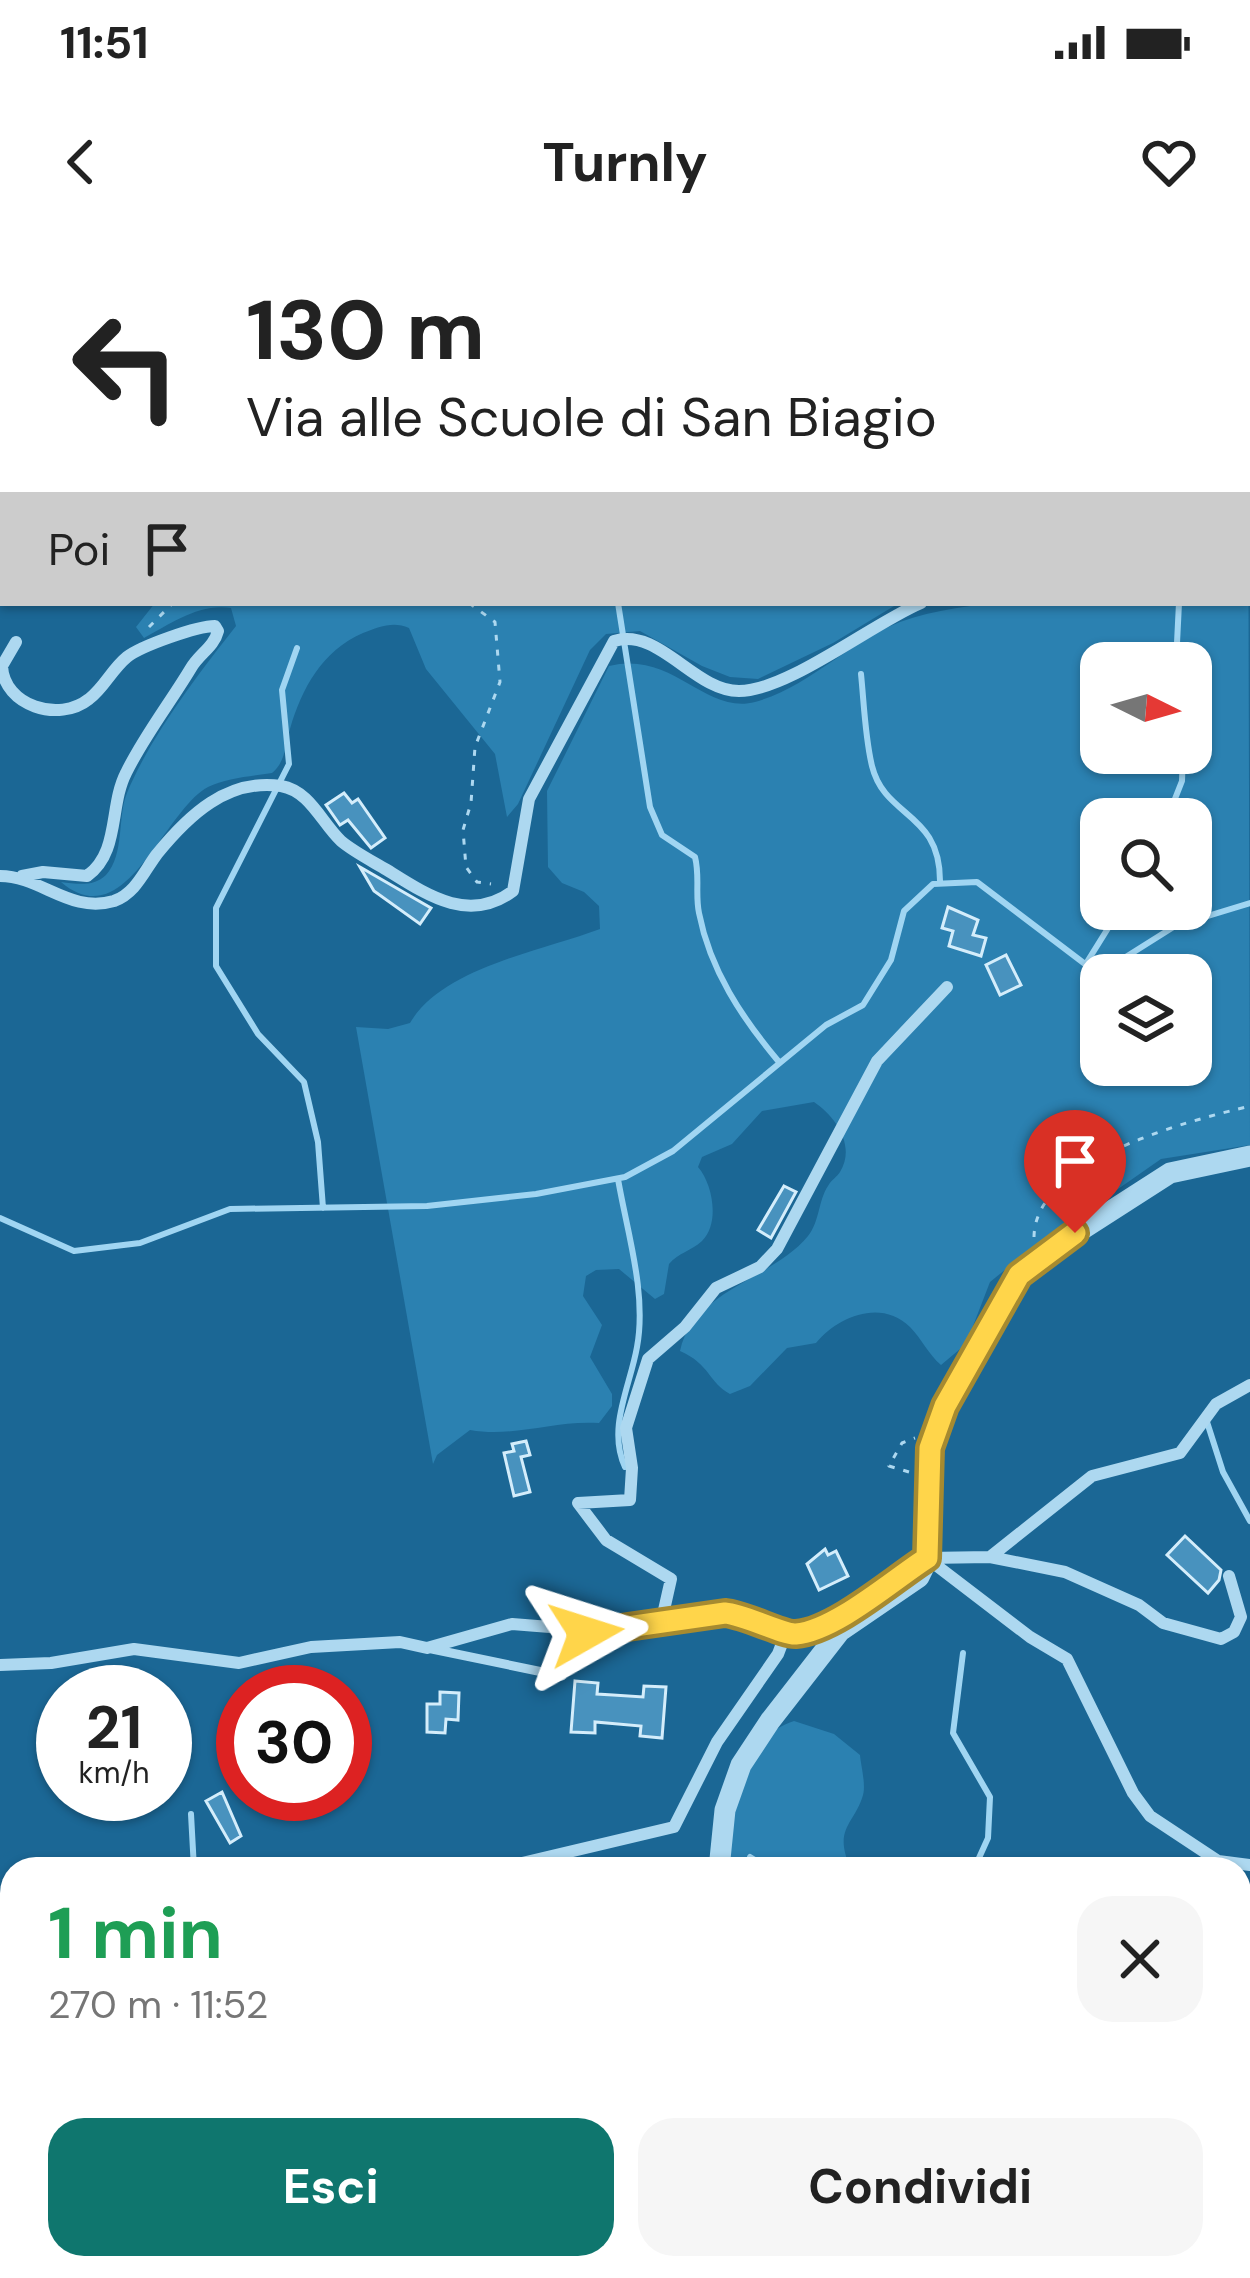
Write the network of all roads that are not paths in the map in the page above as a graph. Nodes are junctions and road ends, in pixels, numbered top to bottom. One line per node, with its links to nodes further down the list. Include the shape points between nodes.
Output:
1 (914, 606): 4 (street, via 743,692 722,689 634,639 614,641 529,799 517,883 479,908 433,899 341,842 297,791 280,786 211,801 120,898 77,902)
2 (16, 642): 4 (street, via 2,666 6,686 24,702 58,710 85,703 129,655 200,626 218,631 126,772 109,848 96,869 87,876)
3 (0, 876): 4 (street)
4 (21, 876)
5 (947, 987): 11 (street, via 877,1061 776,1250 760,1268 716,1288 648,1359 626,1428 629,1500 578,1503 606,1540 670,1579 666,1613)
6 (1250, 1156): 9 (street, via 1170,1173 1034,1261 1001,1300 930,1448)
7 (1250, 1385): 8 (street, via 1216,1404 1180,1453 1092,1476)
8 (990, 1557): 9 (street); 10 (street, via 1065,1571 1214,1640 1234,1633 1241,1617)
9 (927, 1558): 12 (street, via 821,1625); 17 (street, via 920,1577 840,1631 770,1721 741,1765); 18 (street, via 1067,1659 1133,1793 1150,1816)
10 (1228, 1576)
11 (694, 1618): 12 (street, via 743,1615); 13 (street, via 614,1632 512,1624)
12 (786, 1633): 16 (street, via 716,1742 674,1827)
13 (427, 1648): 14 (street, via 311,1647 239,1663 134,1649); 15 (lane)
14 (0, 1665)
15 (562, 1676)
16 (547, 1857)
17 (719, 1857)
18 (1213, 1857)

